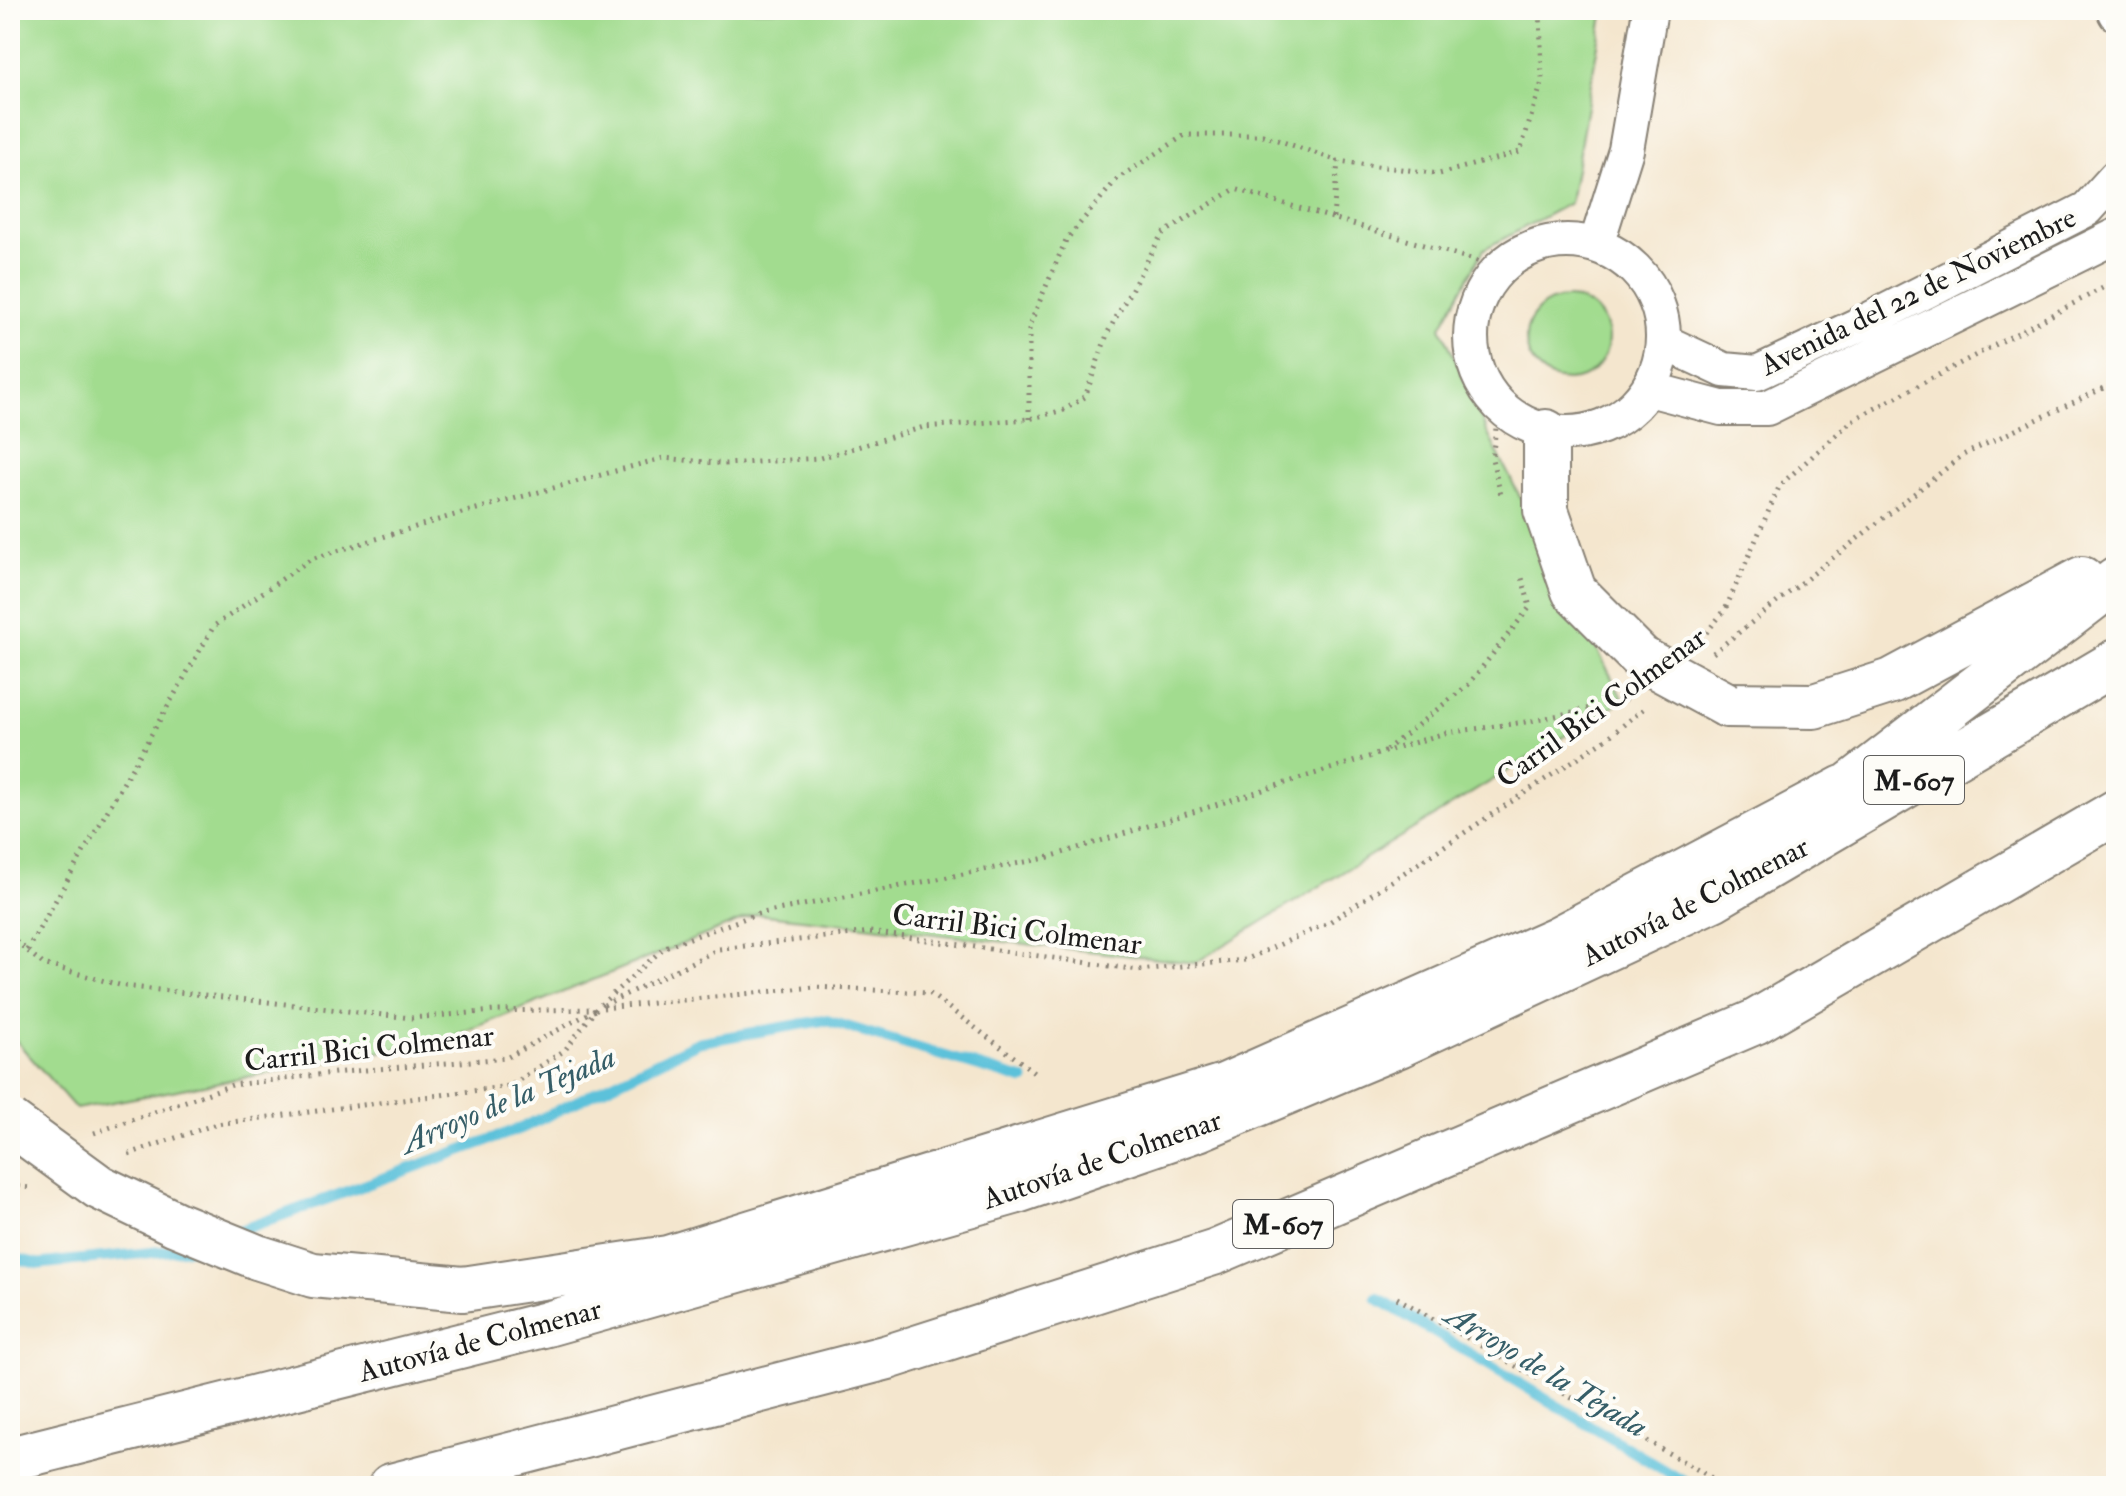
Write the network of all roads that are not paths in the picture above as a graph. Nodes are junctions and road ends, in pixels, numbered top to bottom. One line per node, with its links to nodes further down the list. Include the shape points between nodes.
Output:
1 (1650, 10): 4 (street, via 1626,150)
2 (2116, 177): 5 (street, Avenida del 22 de Noviembre, via 2087,209 1757,373 1724,370)
3 (2116, 236): 6 (street, Avenida del 22 de Noviembre, via 1767,408 1721,408)
4 (1596, 245): 5 (street, via 1634,268 1652,290); 7 (street, via 1546,243 1517,255 1492,277 1476,305 1470,337 1476,369 1491,398 1516,420)
5 (1664, 342): 6 (street)
6 (1649, 389): 7 (street, via 1609,425 1578,434)
7 (1546, 432): 8 (highway, bridge, via 1546,510 1574,591 1644,686 1727,705 1814,706 1892,681)
8 (2116, 560)
9 (2116, 580): 11 (highway)
10 (2116, 662): 13 (highway, Autovía de Colmenar / M-607)
11 (1843, 788): 13 (highway); 14 (highway, bridge, via 1559,938 1224,1086 668,1258 463,1289 313,1275 176,1224 99,1187)
12 (2116, 812): 15 (highway, M-607, via 1755,1022 1216,1252 888,1357)
13 (1713, 899): 16 (highway, Autovía de Colmenar / M-607, via 1399,1045 1198,1129 1014,1192 547,1324)
14 (10, 1122)
15 (554, 1444): 17 (highway, M-607); 18 (highway)
16 (10, 1459)
17 (391, 1486)
18 (450, 1486)

